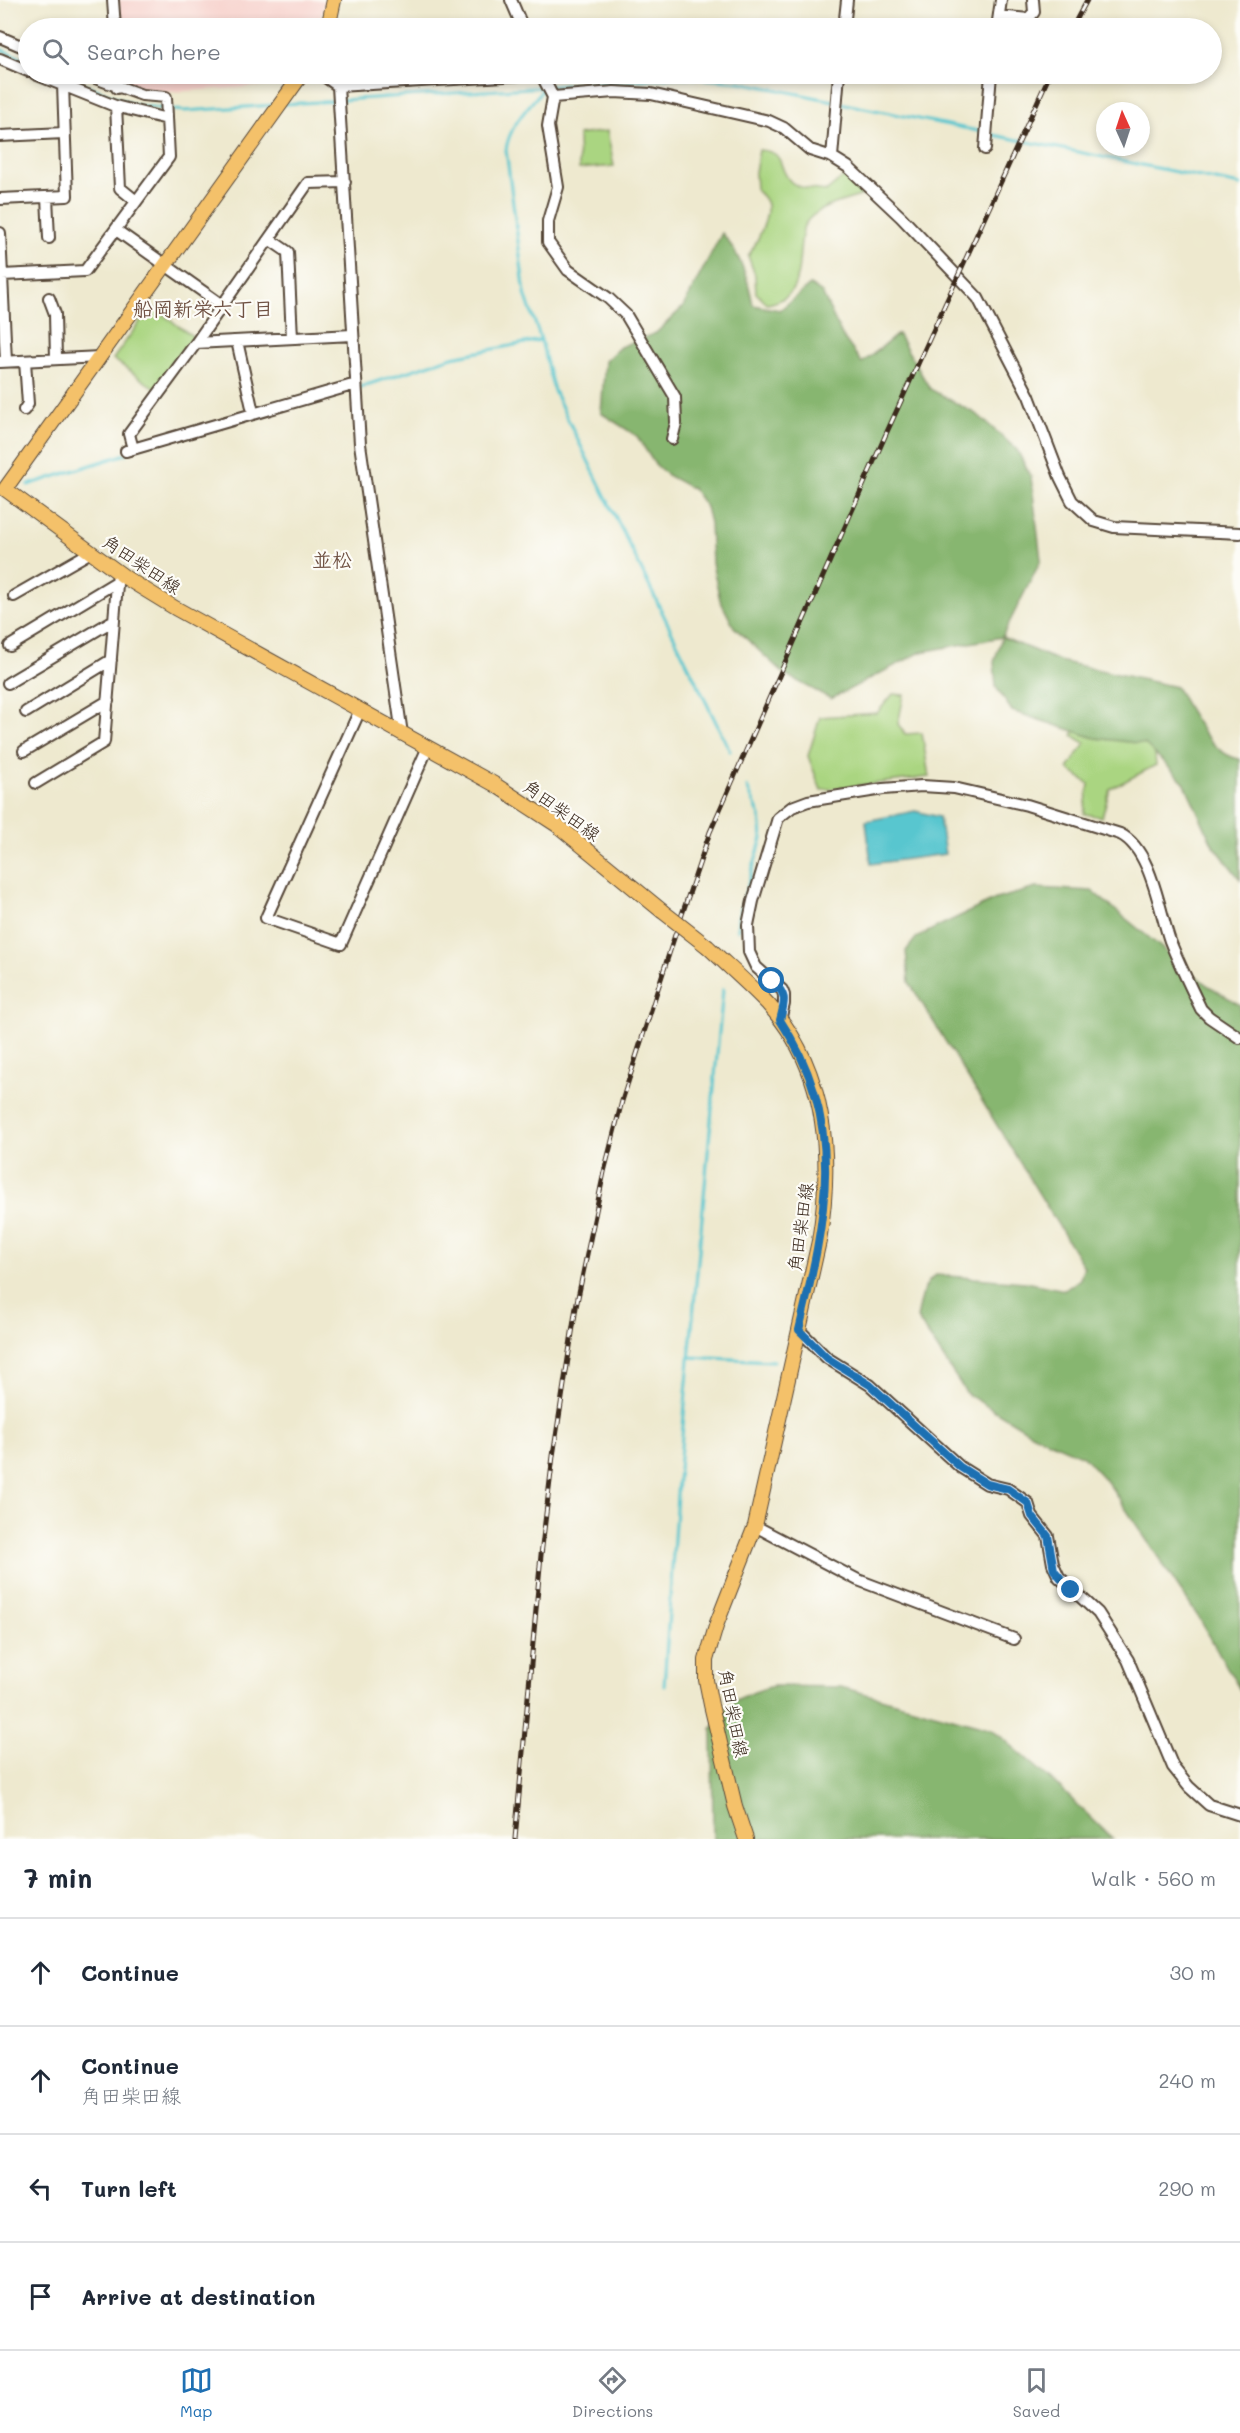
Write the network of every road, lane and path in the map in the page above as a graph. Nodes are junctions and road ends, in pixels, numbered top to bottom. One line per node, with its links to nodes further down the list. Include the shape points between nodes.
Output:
1 (113, 0): 8 (street)
2 (334, 0): 9 (main road)
3 (511, 0): 10 (street)
4 (847, 0): 11 (street)
5 (1001, 0): 7 (street)
6 (1033, 0): 13 (street, via 1034,12)
7 (999, 16): 12 (street)
8 (114, 18)
9 (330, 18)
10 (519, 18)
11 (845, 18)
12 (1018, 18)
13 (1029, 18)
14 (0, 37): 15 (street)
15 (18, 45)
16 (1, 62): 17 (street)
17 (18, 68)
18 (108, 84): 27 (street)
19 (117, 84): 27 (street)
20 (295, 84): 44 (main road, 角田柴田線)
21 (330, 84): 28 (street)
22 (444, 84): 28 (street)
23 (545, 84): 29 (street)
24 (838, 84): 35 (street)
25 (990, 84): 34 (street)
26 (63, 85): 30 (street); 32 (street)
27 (117, 88): 31 (street, via 166,97)
28 (339, 95): 36 (street)
29 (553, 98): 35 (street, via 614,92 651,94 770,121 810,150); 60 (street, via 548,126 558,187 548,222 548,242 568,270 608,298 629,320 675,397)
30 (116, 106): 31 (street); 39 (street, via 120,188)
31 (166, 117): 39 (street, via 169,158)
32 (64, 133): 33 (street); 37 (street, via 67,196)
33 (0, 136)
34 (985, 149)
35 (832, 157): 62 (street, via 901,217 978,298 1029,396 1060,477 1072,501 1086,516 1114,527)
36 (345, 182): 43 (street, via 308,183); 49 (street)
37 (47, 197): 38 (street); 42 (street)
38 (0, 199)
39 (136, 201): 40 (street)
40 (116, 230): 44 (street); 45 (street, via 85,270)
41 (0, 233): 45 (street)
42 (49, 238)
43 (269, 239): 48 (street); 50 (street, via 288,252)
44 (165, 265): 48 (street); 53 (main road, 角田柴田線)
45 (2, 274): 47 (street)
46 (50, 298): 54 (street, via 55,314)
47 (1, 299): 56 (street)
48 (222, 305): 52 (street)
49 (352, 335): 50 (street); 57 (street)
50 (292, 338): 51 (street)
51 (237, 341): 52 (street); 59 (street)
52 (196, 343): 59 (street, via 129,434 130,450)
53 (100, 357): 54 (street); 61 (main road, 角田柴田線)
54 (56, 359): 55 (street)
55 (24, 361): 56 (street); 58 (street, via 28,404)
56 (3, 362)
57 (356, 387): 59 (street); 73 (street, via 360,444)
58 (24, 410)
59 (253, 412)
60 (672, 439)
61 (3, 487): 63 (main road, 角田柴田線)
62 (1240, 533)
63 (91, 552): 64 (main road, 角田柴田線); 65 (street)
64 (118, 576): 66 (street); 67 (street); 71 (main road, 角田柴田線)
65 (14, 596)
66 (114, 620): 68 (street); 69 (street)
67 (10, 646)
68 (111, 660): 70 (street); 72 (street)
69 (8, 682)
70 (108, 701): 75 (street); 76 (street, via 104,742)
71 (360, 710): 73 (main road, 角田柴田線); 74 (street, via 266,918 342,944)
72 (26, 712)
73 (402, 734): 74 (main road, 角田柴田線)
74 (428, 747): 77 (main road, 角田柴田線, bridge, via 557,825 708,947)
75 (24, 751)
76 (36, 783)
77 (780, 1020): 78 (street, via 784,995 756,967 747,937 753,901 778,818 808,801 922,786 954,788 1027,805 1132,841 1151,878 1170,941 1200,1009); 79 (main road, 角田柴田線, via 795,1042 814,1089 826,1145 823,1218)
78 (1240, 1038)
79 (799, 1330): 80 (main road, 角田柴田線); 82 (street, via 827,1358 870,1385 960,1467 987,1484 1008,1489 1028,1503 1032,1516 1048,1536 1059,1577 1098,1613 1128,1660 1173,1767 1209,1805)
80 (755, 1526): 81 (street, via 858,1580); 83 (main road, 角田柴田線, via 706,1660 709,1697)
81 (1014, 1639)
82 (1240, 1815)
83 (746, 1839)

